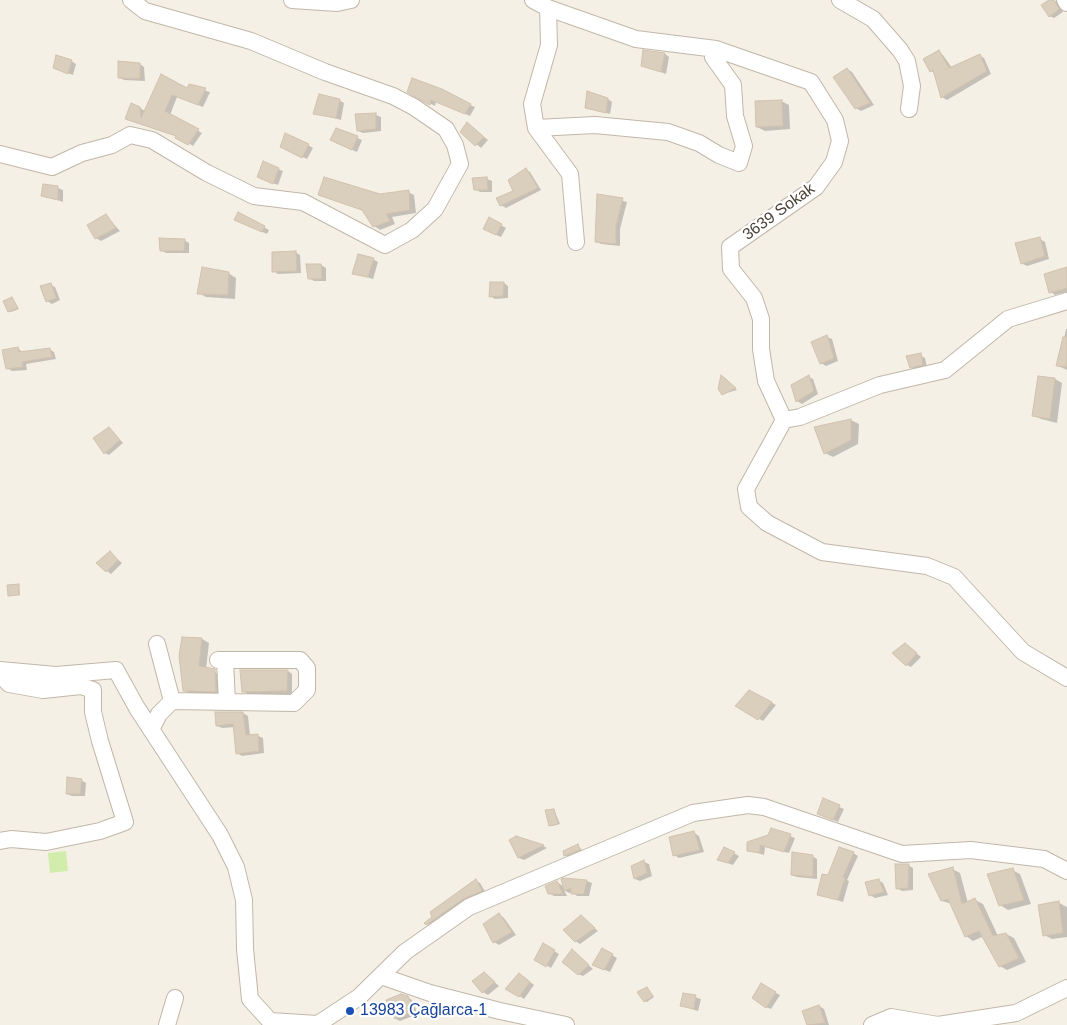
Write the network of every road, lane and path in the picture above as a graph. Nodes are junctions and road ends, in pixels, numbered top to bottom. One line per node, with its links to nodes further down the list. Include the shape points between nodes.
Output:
1 (131, 0): 9 (street, via 145,11 251,41 393,96 430,118 446,129 460,164 435,209 412,230 385,245 303,202 254,196 152,140 130,135 52,167)
2 (292, 0): 3 (street, via 337,3)
3 (351, 0)
4 (840, 0): 7 (street, via 872,19 907,61 912,86)
5 (540, 4): 6 (street, 3639 Sokak, via 636,39); 8 (street, via 549,45 532,104)
6 (716, 49): 8 (street, via 713,58 734,85 735,116 744,146 739,163 668,132 595,124); 12 (street, 3639 Sokak, via 811,82 835,120 840,141 834,162 816,187 730,248 731,269 754,298 759,312 766,381)
7 (909, 109)
8 (536, 128): 10 (street, via 570,174)
9 (0, 154)
10 (576, 242)
11 (1067, 301): 12 (street, via 1008,319 944,370 880,385 800,417)
12 (784, 420): 16 (street, via 746,488 749,507 767,523 822,552 928,566 954,577 1023,652)
13 (157, 644): 17 (street)
14 (0, 670): 19 (street, via 56,675 116,670)
15 (0, 674): 20 (street, via 9,684 43,690 81,686 94,690 93,712 125,822 100,831 46,842)
16 (1067, 678)
17 (172, 701): 18 (street); 19 (street, via 159,714)
18 (227, 702): 18 (street, via 294,703 307,690 307,668 300,660 222,660)
19 (151, 730): 25 (street, via 220,835 236,867 244,900 250,999 270,1021)
20 (0, 841)
21 (1067, 871): 22 (street, via 1044,859 971,850 902,854 748,804 694,813 469,907 405,952)
22 (381, 976): 25 (street, via 359,998); 27 (street, via 430,993)
23 (1067, 988): 28 (street, via 1016,1013 938,1025 891,1016)
24 (176, 998): 26 (street)
25 (318, 1024)
26 (167, 1025)
27 (566, 1025)
28 (872, 1025)

